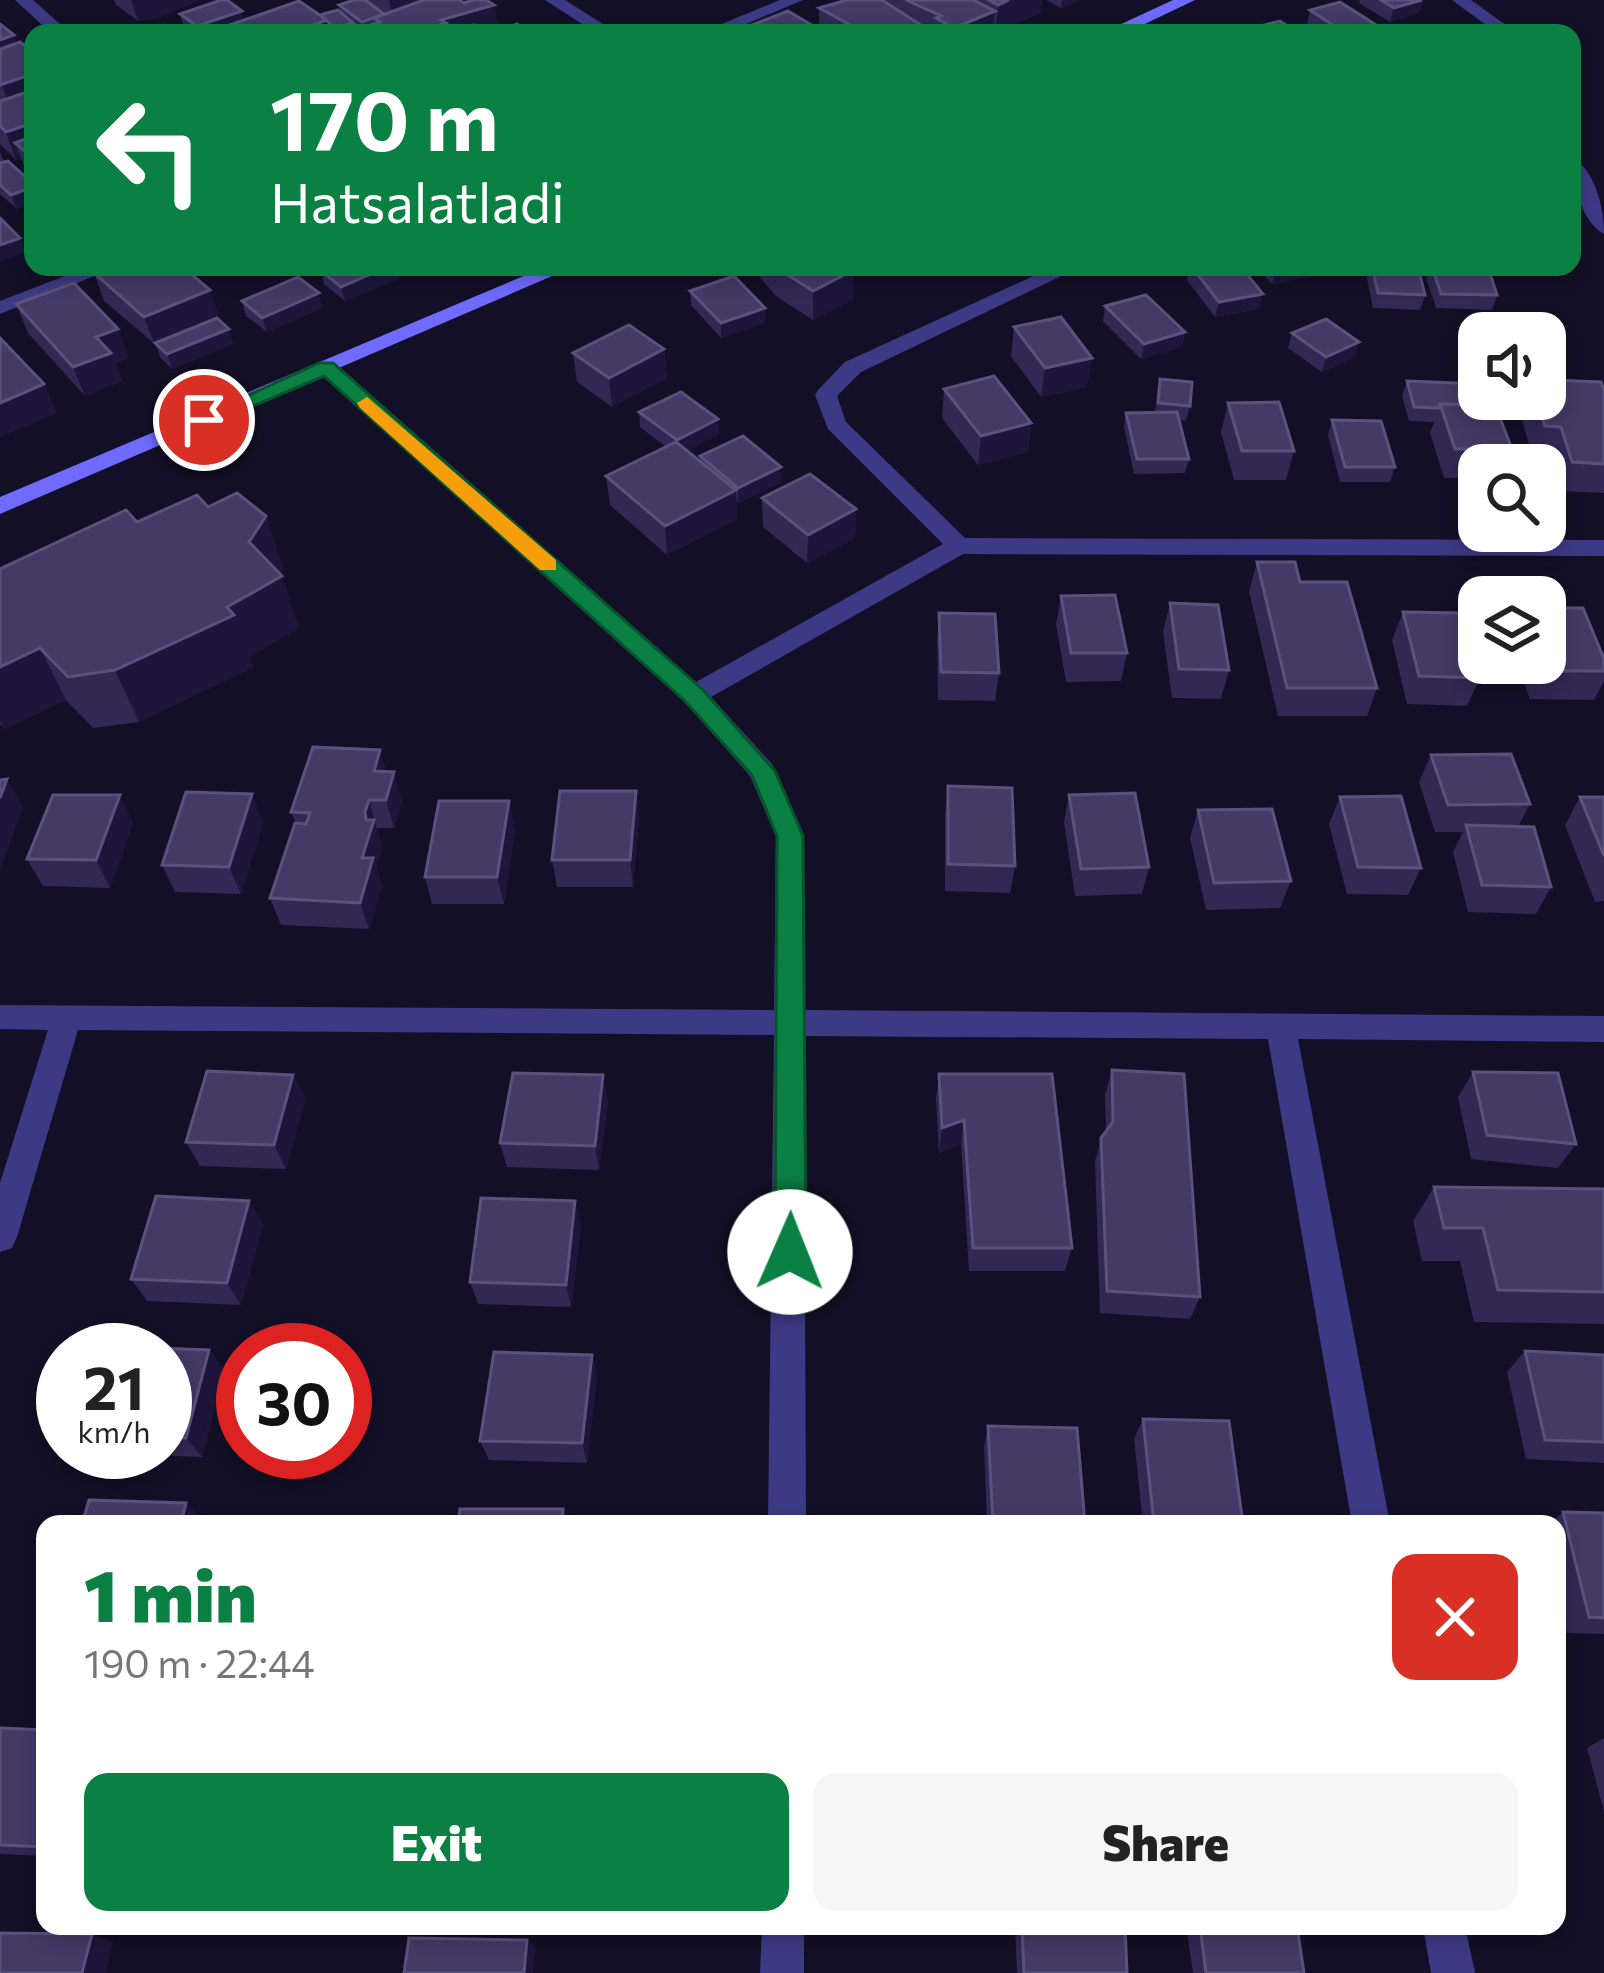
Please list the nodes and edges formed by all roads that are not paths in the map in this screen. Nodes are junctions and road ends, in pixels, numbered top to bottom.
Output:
1 (23, 0) edge
2 (553, 0) edge
3 (795, 0) edge
4 (1187, 0) edge
5 (1460, 0) edge
6 (51, 24) edge
7 (593, 24) edge
8 (732, 24) edge
9 (1132, 24) edge
10 (1495, 24) edge
11 (1581, 181) edge
12 (1604, 228) edge
13 (83, 276) edge
14 (542, 276) edge
15 (1050, 276) edge
16 (0, 308) edge
17 (326, 368) junction
18 (0, 506) edge
19 (959, 546) junction
20 (1604, 548) edge
21 (694, 695) junction
22 (0, 1017) edge
23 (68, 1017) junction
24 (793, 1024) junction
25 (1281, 1028) junction
26 (1604, 1029) edge
27 (0, 1238) edge
28 (788, 1515) edge
29 (1369, 1515) edge
30 (783, 1935) edge
31 (1446, 1935) edge
32 (782, 1973) edge
33 (1453, 1973) edge

1 - 6 street
2 - 7 street
3 - 8 street
4 - 9 street
5 - 10 street
11 - 12 street
13 - 16 street
14 - 17 street
15 - 19 street
17 - 18 street
17 - 21 street
19 - 20 street
19 - 21 street
21 - 24 street
22 - 23 street
23 - 24 street
23 - 27 street
24 - 25 street
24 - 28 street
25 - 26 street
25 - 29 street
30 - 32 street
31 - 33 street

